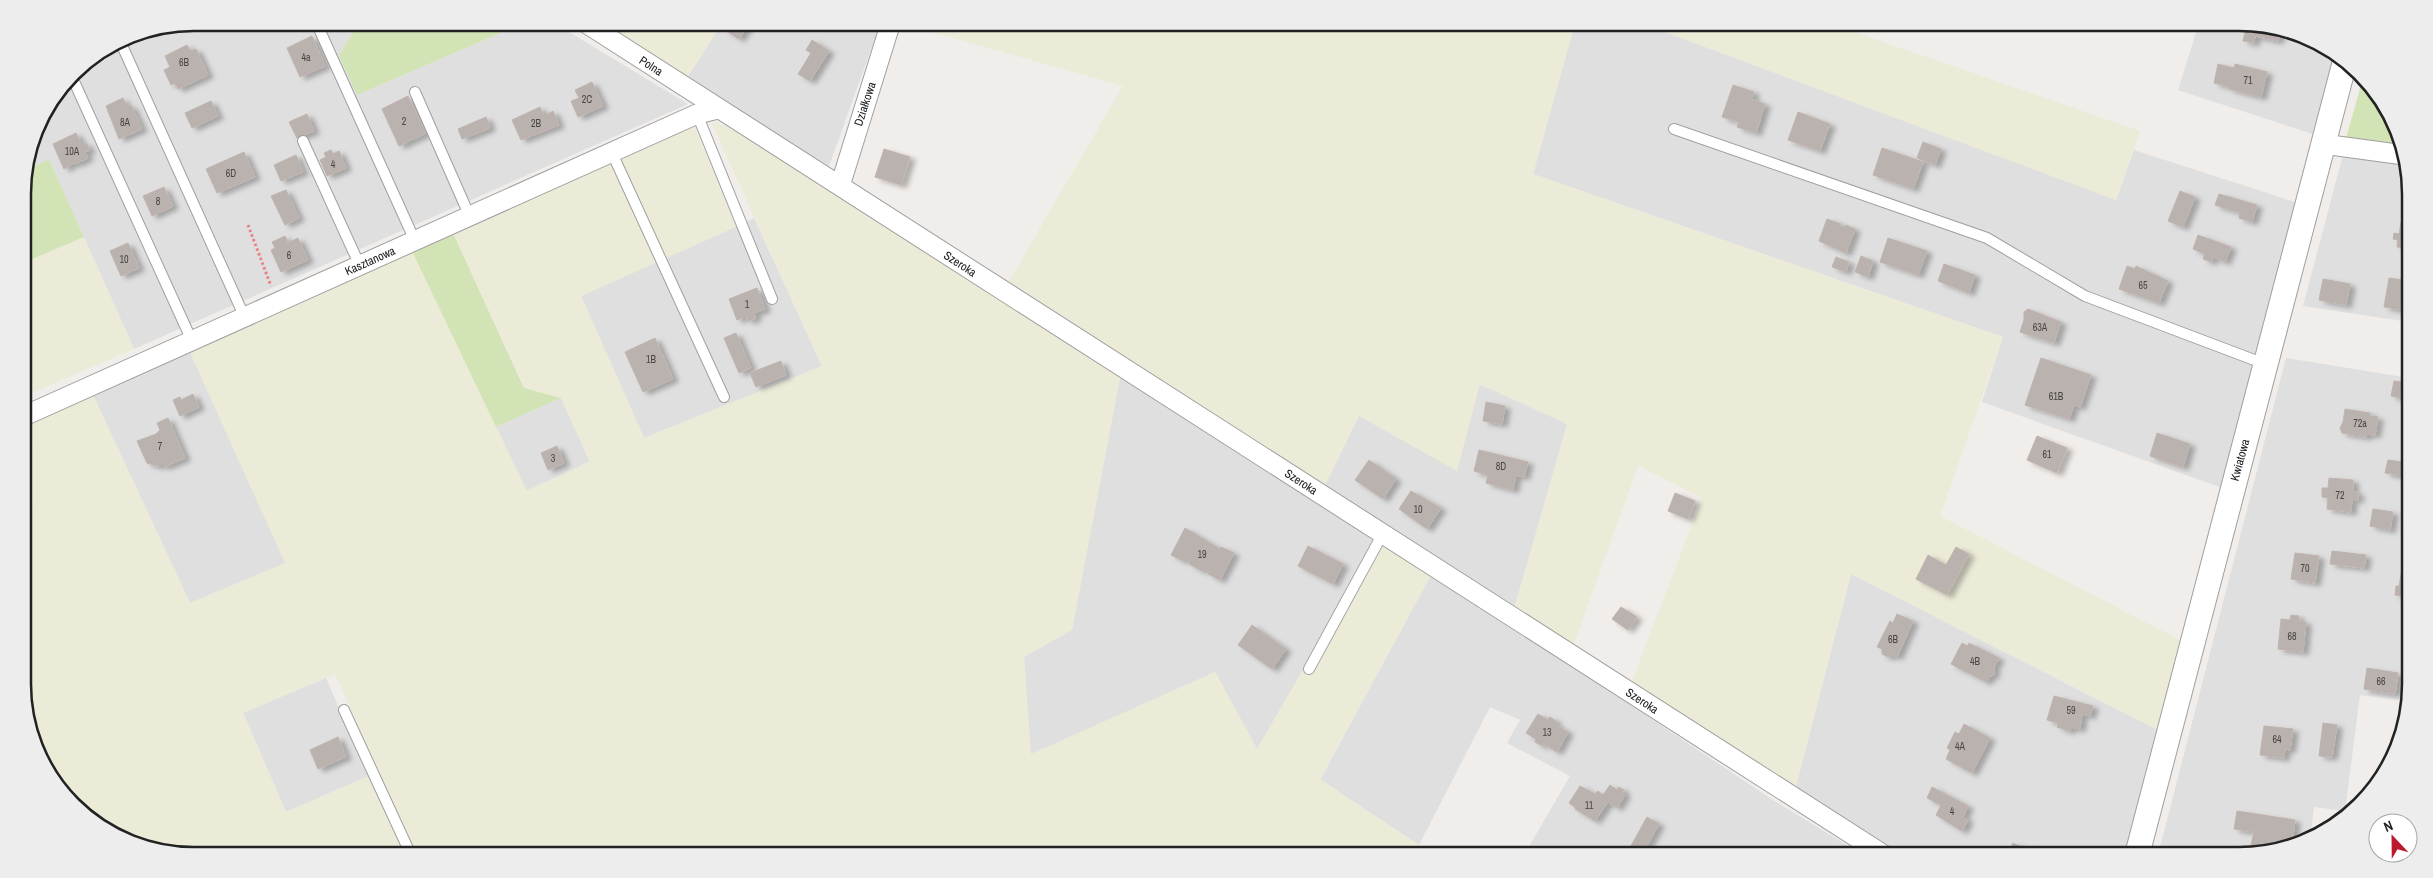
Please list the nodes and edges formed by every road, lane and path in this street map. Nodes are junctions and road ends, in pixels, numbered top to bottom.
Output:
1 (320, 31) edge
2 (598, 31) edge
3 (889, 31) edge
4 (123, 48) edge
5 (2343, 70) edge
6 (75, 84) edge
7 (415, 92) dead end
8 (718, 109) junction
9 (697, 114) junction
10 (1674, 129) dead end
11 (303, 141) dead end
12 (2323, 144) junction
13 (612, 153) junction
14 (2396, 154) edge
15 (840, 186) junction
16 (470, 216) junction
17 (248, 225) dead end
18 (415, 241) junction
19 (360, 266) junction
20 (772, 299) dead end
21 (277, 303) junction
22 (245, 318) junction
23 (192, 342) junction
24 (2264, 364) junction
25 (724, 397) dead end
26 (32, 408) edge
27 (1382, 535) junction
28 (1309, 669) dead end
29 (344, 710) dead end
30 (1870, 846) edge
31 (2139, 846) edge
32 (407, 847) edge

1 - 18 lane
2 - 8 street, Polna
3 - 15 street, Działkowa
4 - 22 lane
5 - 12 street, Kwiatowa
6 - 23 lane
7 - 16 lane
8 - 9 street, Kasztanowa
8 - 15 street, Szeroka
9 - 13 street, Kasztanowa
9 - 20 lane
10 - 24 lane
11 - 19 lane
12 - 14 street
12 - 24 street, Kwiatowa
13 - 16 street, Kasztanowa
13 - 25 lane
15 - 27 street, Szeroka
16 - 18 street, Kasztanowa
17 - 21 path
18 - 19 street, Kasztanowa
19 - 21 street, Kasztanowa
21 - 22 street, Kasztanowa
22 - 23 street, Kasztanowa
23 - 26 street, Kasztanowa
24 - 31 street, Kwiatowa
27 - 28 lane
27 - 30 street, Szeroka
29 - 32 lane

